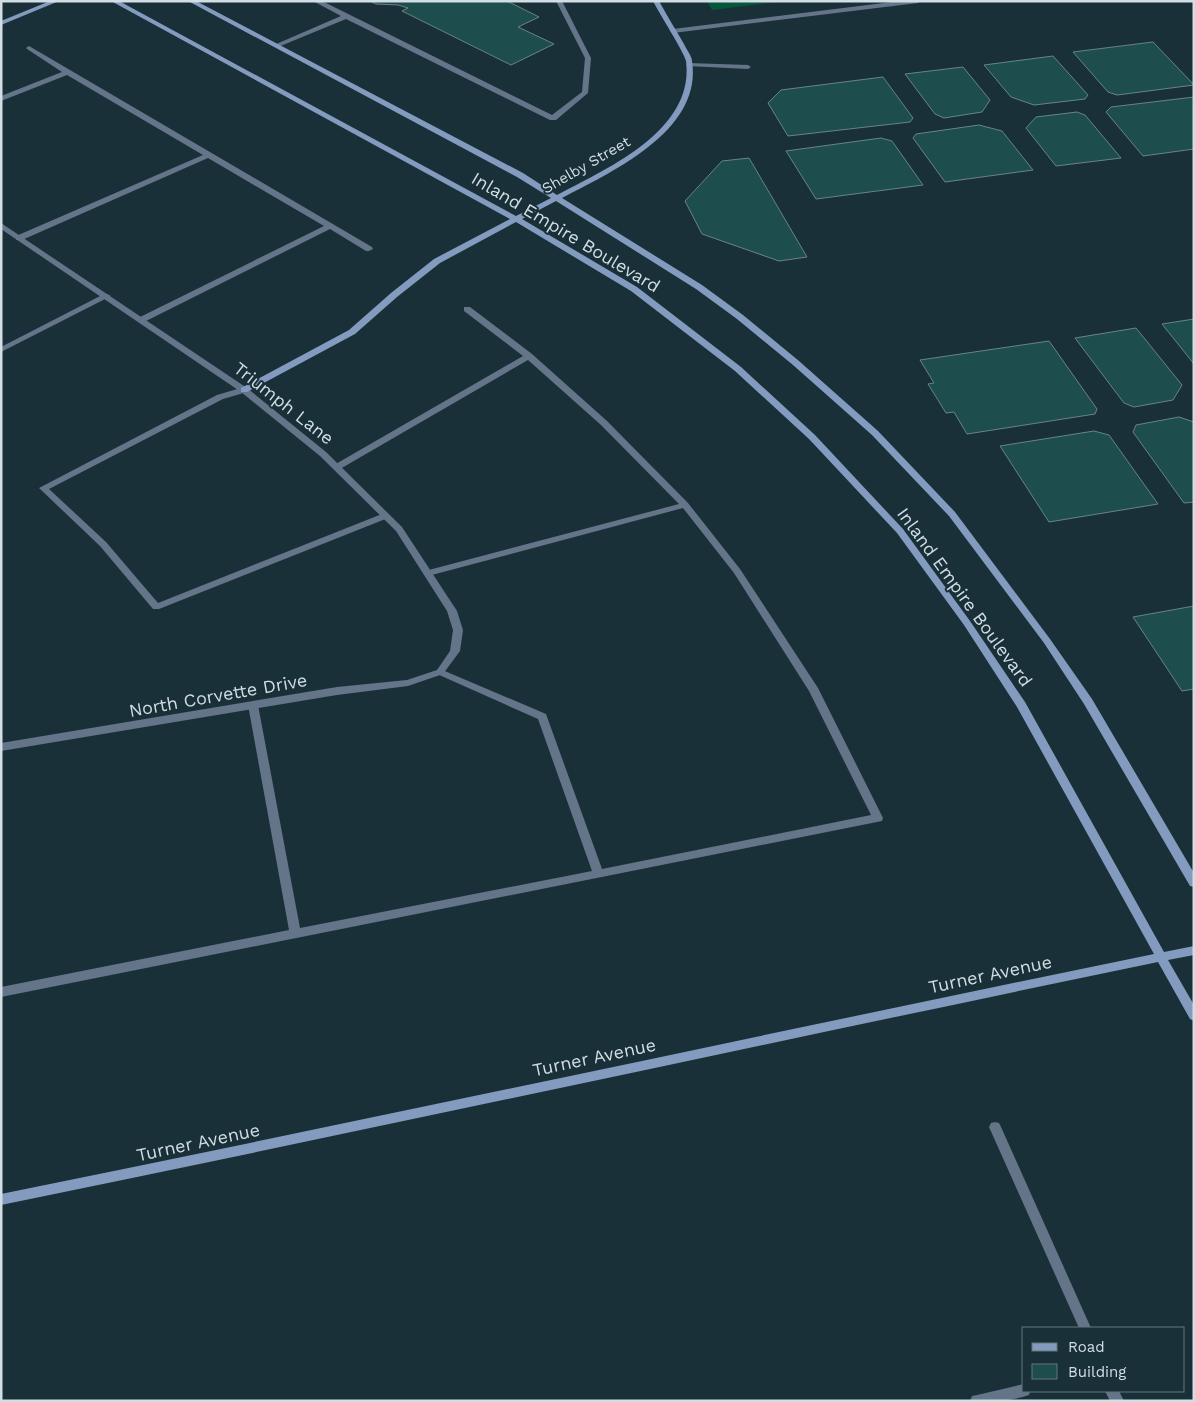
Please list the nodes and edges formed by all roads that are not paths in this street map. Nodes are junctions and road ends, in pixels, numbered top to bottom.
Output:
1 (56, 1) edge
2 (114, 1) edge
3 (191, 1) edge
4 (316, 1) edge
5 (560, 1) edge
6 (656, 1) edge
7 (918, 1) edge
8 (347, 16) junction
9 (1, 23) edge
10 (672, 31) junction
11 (276, 46) junction
12 (29, 48) dead end
13 (689, 65) junction
14 (748, 67) dead end
15 (67, 72) junction
16 (1, 99) edge
17 (208, 154) junction
18 (558, 197) junction
19 (516, 219) junction
20 (1, 226) edge
21 (330, 226) junction
22 (19, 238) junction
23 (368, 249) dead end
24 (106, 296) junction
25 (467, 309) dead end
26 (141, 320) junction
27 (1, 350) edge
28 (529, 356) junction
29 (244, 390) junction
30 (336, 467) junction
31 (685, 505) junction
32 (385, 516) junction
33 (428, 573) junction
34 (440, 672) junction
35 (253, 706) junction
36 (1, 747) edge
37 (598, 873) junction
38 (1194, 883) edge
39 (295, 934) junction
40 (1194, 950) edge
41 (1162, 957) junction
42 (1, 992) edge
43 (1194, 1016) edge
44 (995, 1127) dead end
45 (1, 1200) edge
46 (1085, 1327) edge
47 (1022, 1390) edge
48 (977, 1401) edge

1 - 9 main road
2 - 19 main road, Inland Empire Boulevard
3 - 11 main road, Inland Empire Boulevard
4 - 8 street
5 - 8 street
6 - 10 main road, Shelby Street
7 - 10 street
8 - 11 street
10 - 13 main road, Shelby Street
11 - 18 main road, Inland Empire Boulevard
12 - 15 street
13 - 14 street
13 - 18 main road, Shelby Street
15 - 16 street
15 - 17 street
17 - 21 street
17 - 22 street
18 - 19 main road, Shelby Street
18 - 38 main road, Inland Empire Boulevard
19 - 29 main road, Shelby Street
19 - 41 main road, Inland Empire Boulevard
20 - 22 street, Triumph Lane
21 - 23 street
21 - 26 street
22 - 24 street, Triumph Lane
24 - 26 street, Triumph Lane
24 - 27 street
25 - 28 street
26 - 29 street, Triumph Lane
28 - 30 street
28 - 31 street
29 - 30 street, Triumph Lane
29 - 32 street
30 - 32 street, Triumph Lane
31 - 33 street
31 - 37 street
32 - 33 street, Triumph Lane
33 - 34 street, Triumph Lane
34 - 35 street, North Corvette Drive
34 - 37 street
35 - 36 street, North Corvette Drive
35 - 39 street
37 - 39 street
39 - 42 street
40 - 41 main road, Turner Avenue
41 - 43 main road, Inland Empire Boulevard
41 - 45 main road, Turner Avenue
44 - 46 street
47 - 48 street

